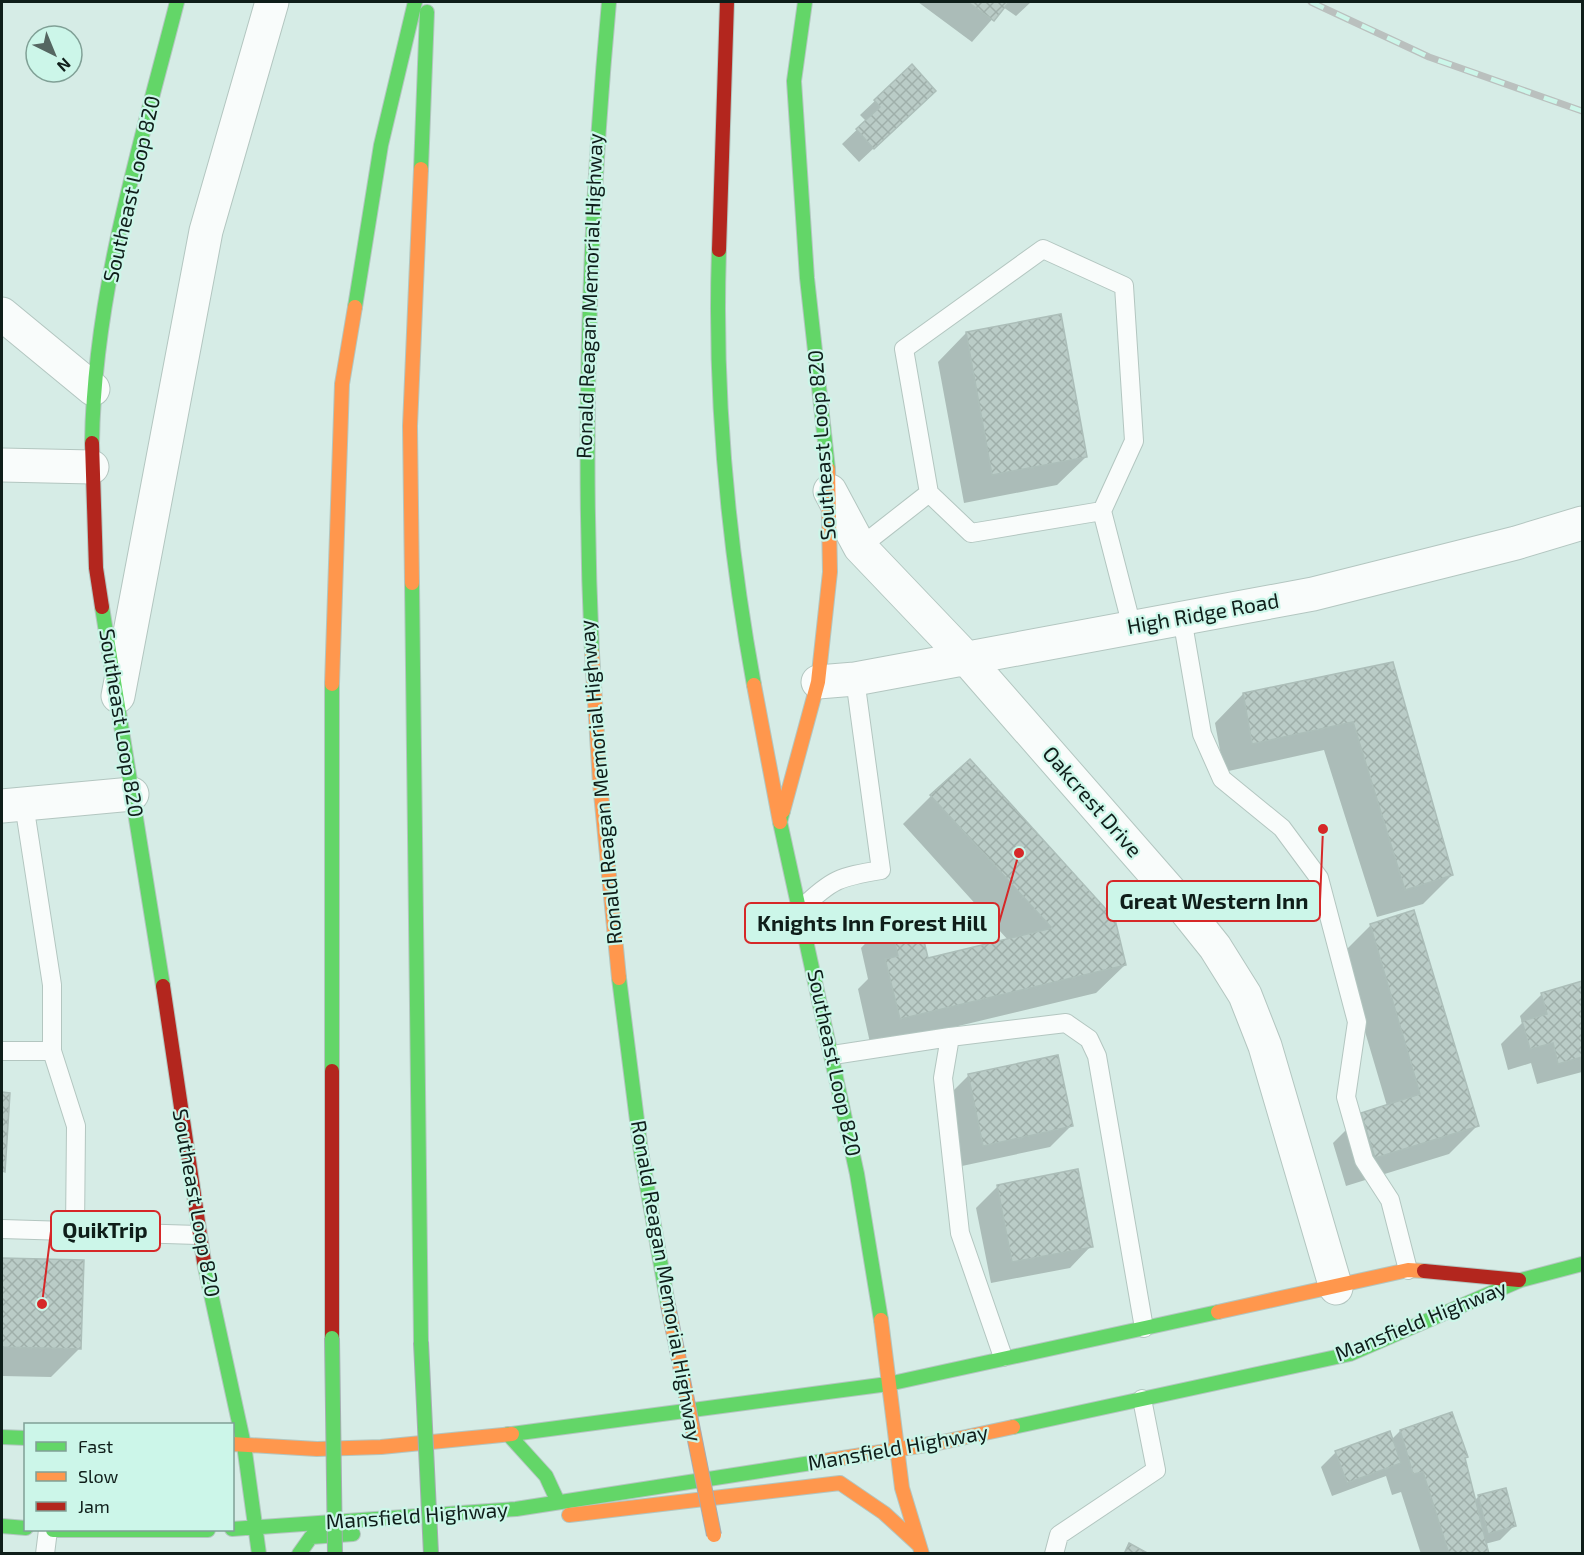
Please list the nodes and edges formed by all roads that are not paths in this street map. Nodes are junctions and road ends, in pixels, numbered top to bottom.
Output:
1 (177, 2) edge
2 (272, 2) edge
3 (415, 2) edge
4 (427, 2) edge
5 (609, 2) edge
6 (727, 2) edge
7 (805, 2) edge
8 (2, 314) edge
9 (93, 389) junction
10 (2, 465) edge
11 (92, 466) junction
12 (830, 491) junction
13 (929, 493) junction
14 (1102, 511) junction
15 (1582, 524) edge
16 (860, 546) junction
17 (1182, 618) junction
18 (1132, 627) junction
19 (965, 657) junction
20 (855, 679) junction
21 (818, 682) junction
22 (117, 703) junction
23 (132, 794) junction
24 (13, 805) edge
25 (780, 822) junction
26 (801, 909) junction
27 (950, 1037) junction
28 (2, 1051) edge
29 (52, 1051) junction
30 (833, 1056) junction
31 (2, 1229) edge
32 (75, 1232) junction
33 (198, 1236) junction
34 (1582, 1264) edge
35 (1408, 1270) junction
36 (1521, 1280) junction
37 (1336, 1288) junction
38 (1144, 1328) junction
39 (1003, 1357) junction
40 (888, 1384) junction
41 (1142, 1399) junction
42 (234, 1423) edge
43 (234, 1423) edge
44 (507, 1434) junction
45 (2, 1437) edge
46 (24, 1438) edge
47 (238, 1444) edge
48 (896, 1450) junction
49 (558, 1502) junction
50 (2, 1526) edge
51 (24, 1528) edge
52 (256, 1528) junction
53 (234, 1529) edge
54 (48, 1531) edge
55 (921, 1550) edge
56 (45, 1554) edge
57 (259, 1554) edge
58 (299, 1554) edge
59 (335, 1554) edge
60 (431, 1554) edge
61 (719, 1554) edge
62 (1054, 1554) edge

1 - 9 main road, Southeast Loop 820
2 - 22 street
3 - 59 main road, bridge
4 - 60 main road, bridge
5 - 61 main road, Ronald Reagan Memorial Highway, bridge
6 - 25 main road
7 - 12 main road, Southeast Loop 820
8 - 9 street
9 - 11 main road, Southeast Loop 820
10 - 11 street
11 - 22 main road, Southeast Loop 820
12 - 16 street, Oakcrest Drive
12 - 21 main road, Southeast Loop 820
13 - 14 lane
13 - 14 lane
13 - 16 lane
14 - 18 lane
15 - 17 street, High Ridge Road
16 - 19 street, Oakcrest Drive
17 - 18 street, High Ridge Road
17 - 35 lane
18 - 19 street, High Ridge Road
19 - 20 street, High Ridge Road
19 - 37 street, Oakcrest Drive
20 - 21 street, High Ridge Road
20 - 26 lane
21 - 25 main road, Southeast Loop 820
22 - 23 main road, Southeast Loop 820
23 - 24 street
23 - 33 main road, Southeast Loop 820
24 - 29 lane
25 - 26 main road, Southeast Loop 820
26 - 30 main road, Southeast Loop 820
27 - 30 lane
27 - 38 lane
27 - 39 lane
28 - 29 lane
29 - 32 lane
30 - 40 main road, Southeast Loop 820
31 - 32 lane
32 - 33 lane
33 - 42 main road, Southeast Loop 820
34 - 36 main road, Mansfield Highway
35 - 36 main road, Mansfield Highway
35 - 37 main road, Mansfield Highway
36 - 41 main road, Mansfield Highway
37 - 38 main road, Mansfield Highway
38 - 39 main road, Mansfield Highway
39 - 40 main road, Mansfield Highway
40 - 44 main road, Mansfield Highway
40 - 48 main road, Southeast Loop 820
41 - 48 main road, Mansfield Highway
41 - 62 lane
43 - 47 main road, Southeast Loop 820
44 - 47 main road, Mansfield Highway
44 - 49 main road
45 - 46 main road
47 - 52 main road, Southeast Loop 820
48 - 49 main road, Mansfield Highway
48 - 55 main road, Southeast Loop 820
49 - 52 main road, Mansfield Highway
50 - 51 main road
52 - 53 main road, Mansfield Highway
52 - 57 main road, Southeast Loop 820
54 - 56 lane
55 - 58 main road

